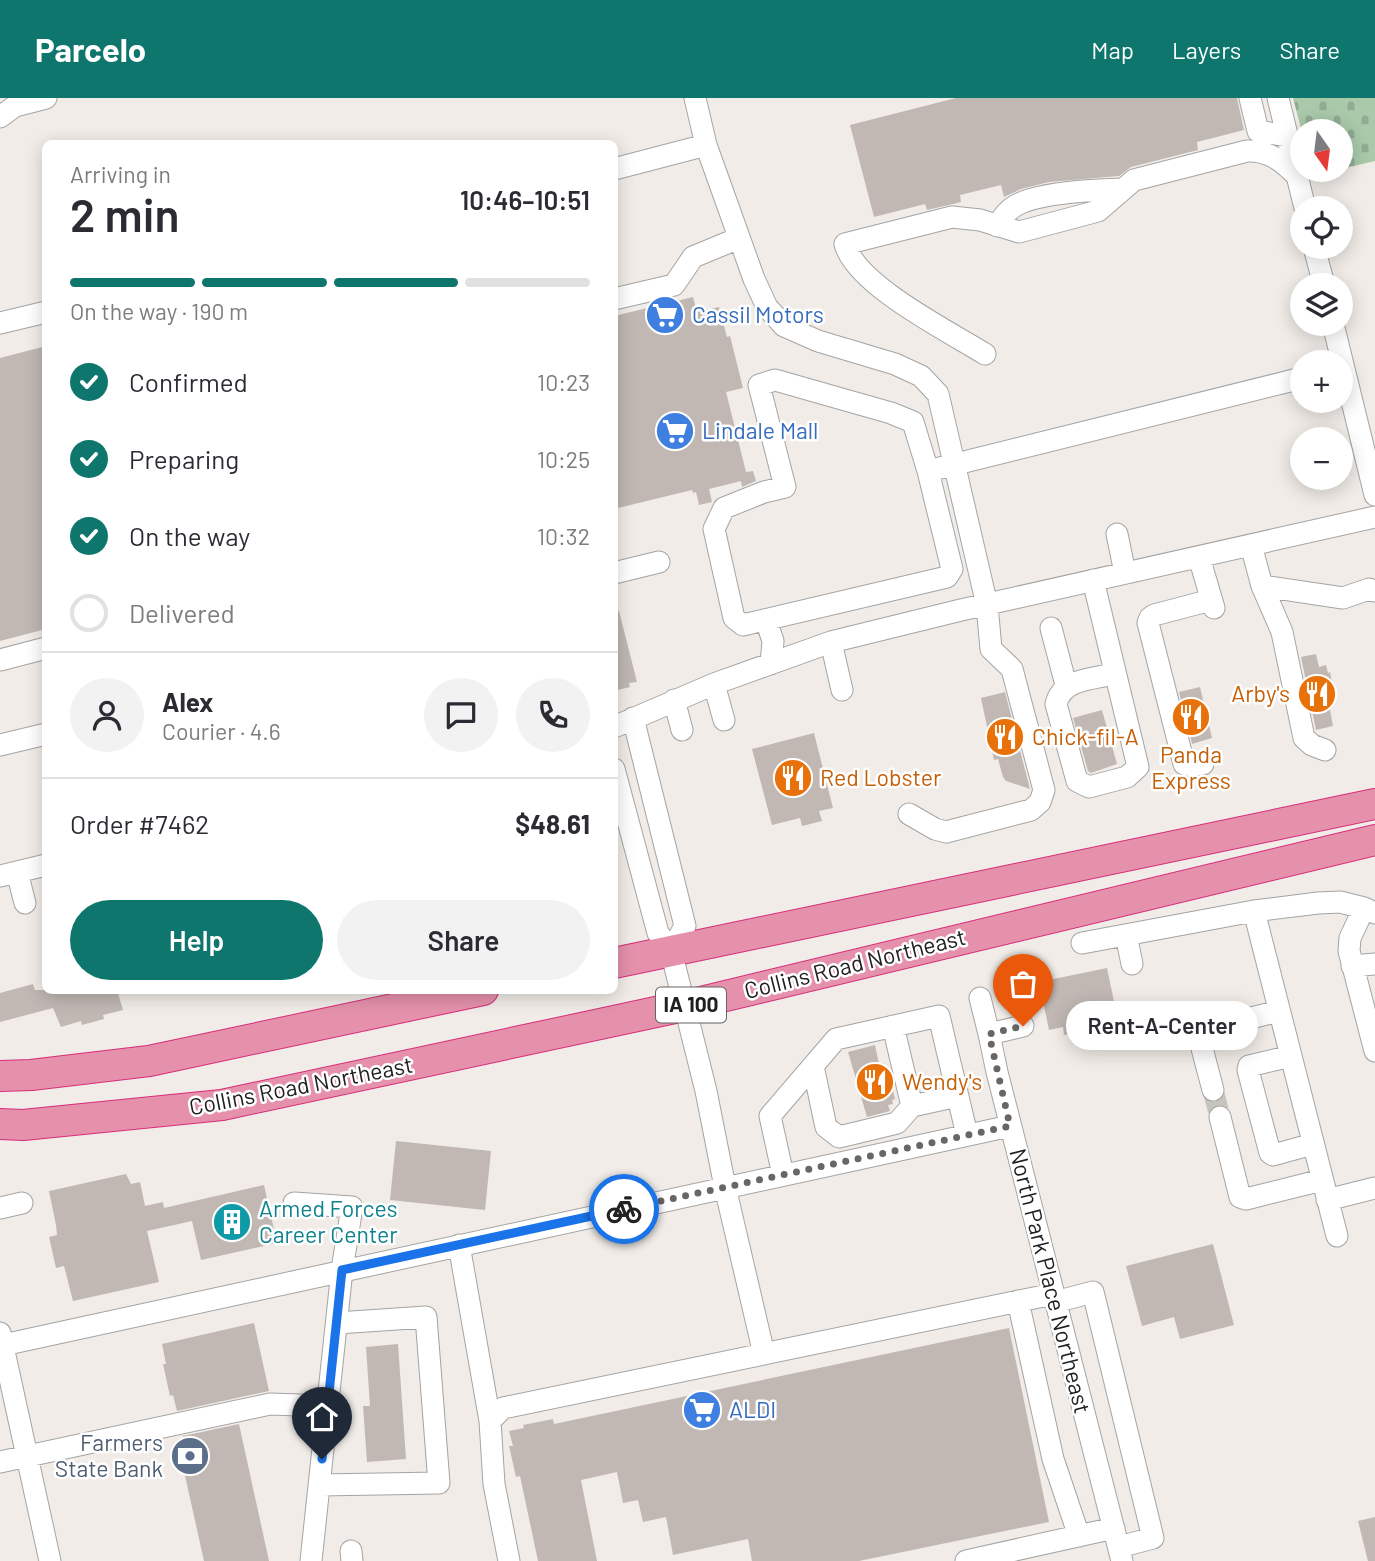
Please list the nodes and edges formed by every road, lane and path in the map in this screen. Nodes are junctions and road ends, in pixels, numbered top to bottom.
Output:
1 (695, 98) edge
2 (1250, 98) edge
3 (1278, 98) edge
4 (36, 99) edge
5 (0, 117) edge
6 (1287, 136) junction
7 (706, 145) junction
8 (1290, 148) edge
9 (618, 168) edge
10 (1290, 169) edge
11 (740, 238) junction
12 (618, 298) edge
13 (42, 313) edge
14 (0, 323) edge
15 (985, 354) dead end
16 (1290, 382) edge
17 (1353, 411) edge
18 (955, 465) junction
19 (928, 471) junction
20 (1375, 495) edge
21 (1375, 517) edge
22 (1117, 534) dead end
23 (1251, 545) junction
24 (1199, 557) junction
25 (659, 562) dead end
26 (618, 572) edge
27 (1125, 573) junction
28 (1093, 580) junction
29 (1262, 586) junction
30 (1375, 591) edge
31 (834, 604) junction
32 (987, 605) junction
33 (766, 620) junction
34 (1051, 628) dead end
35 (838, 640) junction
36 (42, 649) edge
37 (0, 660) edge
38 (771, 664) junction
39 (1114, 674) junction
40 (714, 684) junction
41 (1066, 685) junction
42 (842, 690) dead end
43 (674, 700) junction
44 (724, 720) dead end
45 (623, 723) edge
46 (682, 730) dead end
47 (42, 735) edge
48 (0, 746) edge
49 (1325, 750) dead end
50 (1203, 764) dead end
51 (618, 784) edge
52 (1375, 804) edge
53 (909, 814) dead end
54 (1375, 840) edge
55 (42, 866) edge
56 (9, 874) edge
57 (25, 903) dead end
58 (1370, 910) edge
59 (1254, 911) junction
60 (1126, 935) junction
61 (1082, 943) dead end
62 (671, 951) junction
63 (618, 962) edge
64 (1132, 964) dead end
65 (1375, 964) edge
66 (1352, 966) junction
67 (464, 994) edge
68 (980, 998) dead end
69 (684, 1006) junction
70 (1279, 1011) junction
71 (893, 1026) junction
72 (1023, 1026) dead end
73 (989, 1034) junction
74 (1375, 1051) edge
75 (1291, 1056) junction
76 (813, 1066) junction
77 (0, 1076) edge
78 (1213, 1090) tunnel mouth
79 (958, 1096) junction
80 (912, 1106) junction
81 (1220, 1117) tunnel mouth
82 (0, 1124) edge
83 (1010, 1126) junction
84 (967, 1135) junction
85 (1313, 1144) junction
86 (783, 1175) junction
87 (725, 1187) junction
88 (1375, 1188) edge
89 (1325, 1190) junction
90 (22, 1203) dead end
91 (293, 1203) dead end
92 (0, 1208) edge
93 (1337, 1236) dead end
94 (459, 1245) junction
95 (342, 1270) junction
96 (1054, 1298) junction
97 (1018, 1301) junction
98 (337, 1322) junction
99 (1, 1339) edge
100 (764, 1354) junction
101 (328, 1406) junction
102 (490, 1421) junction
103 (27, 1457) junction
104 (0, 1462) edge
105 (320, 1485) junction
106 (1079, 1535) junction
107 (1118, 1545) edge
108 (50, 1561) edge
109 (311, 1561) edge
110 (509, 1561) edge
111 (966, 1561) edge

1 - 7 street
2 - 6 street
3 - 6 street
4 - 5 street
6 - 8 street
7 - 9 street
7 - 11 street
10 - 15 street
11 - 12 street
11 - 18 street
13 - 14 street
16 - 18 street
17 - 20 street
18 - 19 street
18 - 32 street
19 - 31 street
19 - 33 street
21 - 23 street
22 - 27 street
23 - 24 street
23 - 29 street
24 - 27 street
24 - 50 street
25 - 26 street
27 - 28 street
28 - 32 street
28 - 39 street
29 - 30 street
29 - 49 street
31 - 33 street
31 - 35 street
32 - 35 street
32 - 53 street
33 - 38 street
34 - 41 street
35 - 38 street
35 - 42 street
36 - 37 street
38 - 40 street
39 - 41 street
39 - 41 street
40 - 43 street
40 - 44 street
43 - 45 street
43 - 46 street
45 - 62 street
47 - 48 street
51 - 62 street
52 - 62 highway, Collins Road Northeast / IA 100
54 - 69 highway, Collins Road Northeast / IA 100
55 - 56 street
56 - 57 street
58 - 59 street
58 - 66 street
59 - 60 street
59 - 70 street
60 - 61 street
60 - 64 street
62 - 63 highway, Collins Road Northeast / IA 100
62 - 69 street
65 - 66 street
66 - 74 street
67 - 77 highway
68 - 73 street, North Park Place Northeast
69 - 82 highway, Collins Road Northeast / IA 100
69 - 87 street
70 - 75 street
70 - 78 street
71 - 76 street
71 - 79 street
71 - 80 street
72 - 73 street
73 - 83 street, North Park Place Northeast
75 - 85 street
75 - 85 street
76 - 80 street
76 - 86 street
79 - 80 street
79 - 84 street
81 - 89 street
83 - 84 street
83 - 96 street, North Park Place Northeast
84 - 86 street
85 - 89 street
86 - 87 street
87 - 94 street
87 - 100 street
88 - 89 street
89 - 93 street
90 - 92 street
91 - 95 street
94 - 95 street
94 - 102 street
95 - 98 street
95 - 99 street
96 - 97 street
96 - 107 street, North Park Place Northeast
96 - 107 street
97 - 100 street
97 - 106 street
98 - 101 street
98 - 105 street
99 - 103 street
100 - 102 street
101 - 103 street
101 - 105 street
102 - 110 street
103 - 104 street
103 - 108 street
105 - 109 street
106 - 107 street
106 - 111 street

